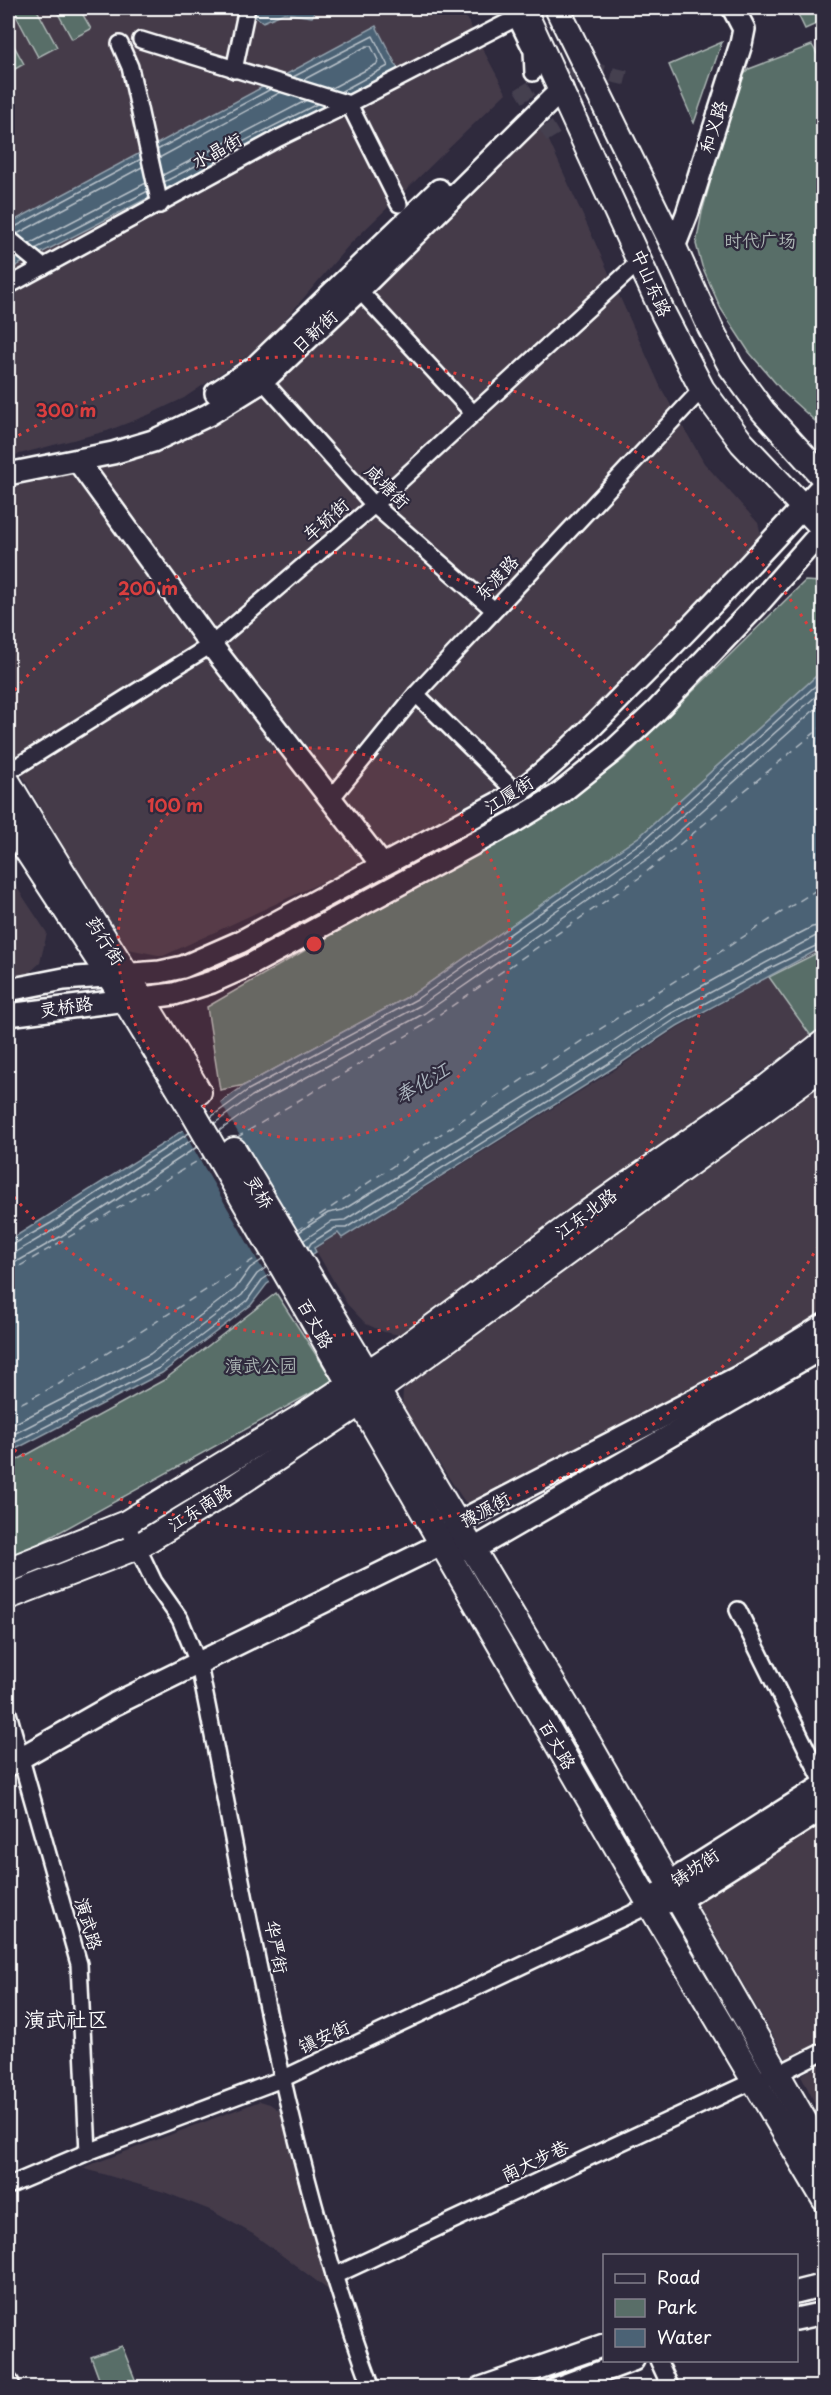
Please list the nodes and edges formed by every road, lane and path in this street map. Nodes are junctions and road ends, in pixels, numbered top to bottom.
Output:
1 (247, 8) edge
2 (557, 8) edge
3 (733, 8) edge
4 (516, 11) edge
5 (141, 40) dead end
6 (120, 44) dead end
7 (234, 70) junction
8 (550, 80) junction
9 (349, 104) junction
10 (159, 200) junction
11 (399, 204) dead end
12 (8, 238) edge
13 (674, 247) junction
14 (641, 260) junction
15 (38, 263) junction
16 (8, 286) edge
17 (359, 290) junction
18 (263, 381) junction
19 (702, 389) junction
20 (473, 413) junction
21 (78, 460) junction
22 (8, 462) edge
23 (8, 474) edge
24 (824, 478) edge
25 (824, 484) edge
26 (374, 505) junction
27 (802, 507) junction
28 (823, 529) edge
29 (494, 610) junction
30 (211, 645) junction
31 (416, 694) junction
32 (8, 772) edge
33 (8, 782) edge
34 (517, 793) junction
35 (330, 800) junction
36 (8, 822) edge
37 (382, 865) junction
38 (118, 976) junction
39 (8, 990) edge
40 (133, 998) junction
41 (8, 1015) edge
42 (824, 1042) edge
43 (824, 1066) edge
44 (197, 1104) joint
45 (304, 1286) junction
46 (824, 1325) edge
47 (824, 1347) edge
48 (363, 1389) junction
49 (126, 1523) junction
50 (457, 1523) junction
51 (441, 1544) junction
52 (137, 1546) junction
53 (472, 1550) junction
54 (8, 1570) edge
55 (8, 1598) edge
56 (738, 1610) dead end
57 (199, 1665) junction
58 (8, 1713) edge
59 (14, 1762) edge
60 (824, 1785) edge
61 (824, 1808) edge
62 (674, 1892) junction
63 (650, 1905) junction
64 (824, 2050) edge
65 (778, 2074) junction
66 (282, 2079) junction
67 (753, 2081) junction
68 (88, 2152) junction
69 (824, 2155) edge
70 (8, 2186) edge
71 (824, 2199) edge
72 (334, 2276) junction
73 (824, 2285) edge
74 (798, 2292) edge
75 (824, 2313) edge
76 (798, 2319) edge
77 (603, 2345) edge
78 (630, 2362) edge
79 (658, 2362) edge
80 (372, 2388) edge
81 (481, 2388) edge
82 (557, 2388) edge
83 (671, 2388) edge

1 - 7 street
2 - 13 main road, 中山东路
3 - 13 street, 和义路
4 - 8 main road, 中山东路
4 - 9 street, 水晶街
5 - 7 street
6 - 10 street
7 - 9 street
8 - 14 main road, 中山东路
8 - 17 street, 日新街
8 - 22 street, 日新街
9 - 10 street, 水晶街
9 - 11 street
10 - 15 street, 水晶街
12 - 15 street
13 - 24 main road, 中山东路
14 - 19 main road, 中山东路
14 - 20 street, 车轿街
15 - 16 street, 水晶街
17 - 18 street, 日新街
17 - 20 street
18 - 21 street, 日新街
18 - 26 street, 咸塘街
19 - 27 main road, 中山东路
19 - 29 street, 东渡路
20 - 26 street, 车轿街
21 - 23 street, 日新街
21 - 30 street
25 - 27 street, 江厦街
26 - 29 street, 咸塘街
26 - 30 street, 车轿街
27 - 28 main road, 中山东路
27 - 34 street, 江厦街
28 - 40 street, 江厦街
29 - 31 street, 东渡路
30 - 32 street, 车轿街
30 - 35 street
31 - 34 street
31 - 35 street, 东渡路
33 - 38 main road, 药行街
34 - 37 street, 江厦街
35 - 37 street
36 - 38 main road, 药行街
37 - 38 street, 江厦街
38 - 39 street, 灵桥路
38 - 40 main road, 药行街
40 - 41 street, 灵桥路
40 - 44 main road, 药行街
42 - 48 main road, 江东北路
43 - 48 main road, 江东北路
44 - 45 main road, 灵桥
45 - 48 main road, 百丈路
45 - 48 main road, 百丈路
46 - 50 street, 豫源街
47 - 53 street, 豫源街
48 - 49 main road, 江东南路
48 - 50 main road, 百丈路
48 - 51 main road, 百丈路
48 - 52 main road, 江东南路
49 - 52 street, 华严街
49 - 54 main road, 江东南路
50 - 51 street, 豫源街
50 - 53 main road, 百丈路
51 - 53 street, 豫源街
51 - 57 street
51 - 63 main road, 百丈路
52 - 55 main road, 江东南路
52 - 57 street, 华严街
53 - 62 main road, 百丈路
56 - 60 street
57 - 59 street
57 - 66 street, 华严街
58 - 59 street, 演武路
59 - 68 street, 演武路
60 - 62 street, 铸坊街
61 - 62 street, 铸坊街
62 - 63 street, 铸坊街
62 - 65 main road, 百丈路
63 - 66 street, 镇安街
63 - 67 main road, 百丈路
64 - 65 street, 南大步巷
65 - 67 street, 南大步巷
65 - 69 main road, 百丈路
66 - 68 street, 镇安街
66 - 72 street, 华严街
67 - 71 main road, 百丈路
67 - 72 street, 南大步巷
68 - 70 street, 镇安街
72 - 80 street, 华严街
73 - 74 street
75 - 76 street
77 - 81 street
78 - 82 street
79 - 83 street

